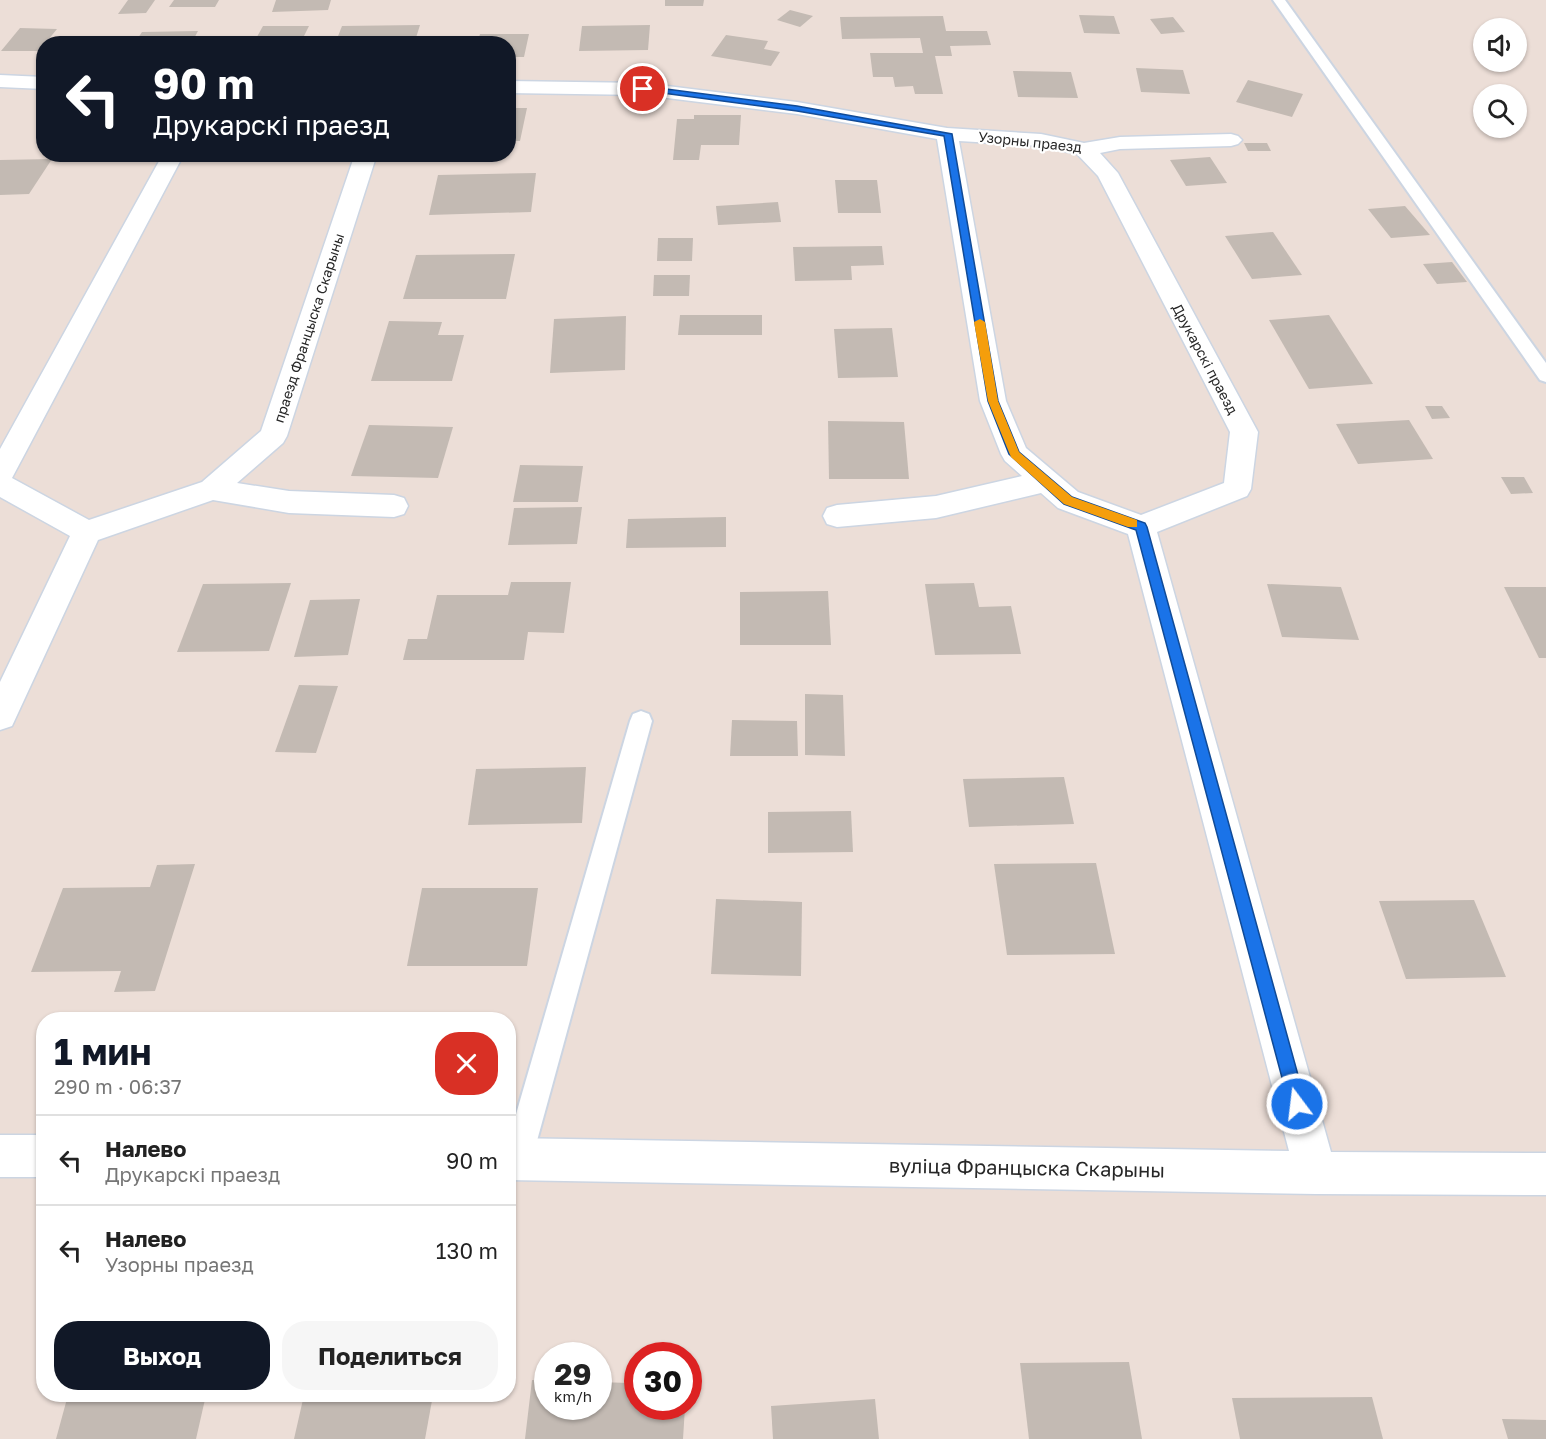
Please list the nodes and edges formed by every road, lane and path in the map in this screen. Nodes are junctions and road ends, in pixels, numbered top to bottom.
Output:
1 (1279, 0) edge
2 (0, 81) edge
3 (36, 83) edge
4 (516, 87) edge
5 (948, 134) junction
6 (1231, 140) dead end
7 (1084, 149) junction
8 (170, 162) edge
9 (363, 162) edge
10 (1546, 376) edge
11 (0, 474) edge
12 (1046, 481) junction
13 (212, 489) junction
14 (6, 492) edge
15 (394, 506) dead end
16 (837, 516) dead end
17 (1141, 527) junction
18 (87, 532) junction
19 (0, 716) edge
20 (641, 721) dead end
21 (516, 1149) edge
22 (0, 1156) edge
23 (36, 1156) edge
24 (516, 1159) edge
25 (1316, 1173) junction
26 (1546, 1174) edge

1 - 10 lane
2 - 3 street
4 - 5 street, Узорны праезд
5 - 7 street, Узорны праезд
5 - 12 street
6 - 7 street, Узорны праезд
7 - 17 street, Друкарскі праезд
8 - 11 street
9 - 13 street, праезд Францыска Скарыны
12 - 16 street
12 - 17 street
13 - 15 street
13 - 18 street, праезд Францыска Скарыны
14 - 18 street
17 - 25 street
18 - 19 street
20 - 21 lane
22 - 23 street
24 - 25 street, вуліца Францыска Скарыны
25 - 26 street, вуліца Францыска Скарыны

